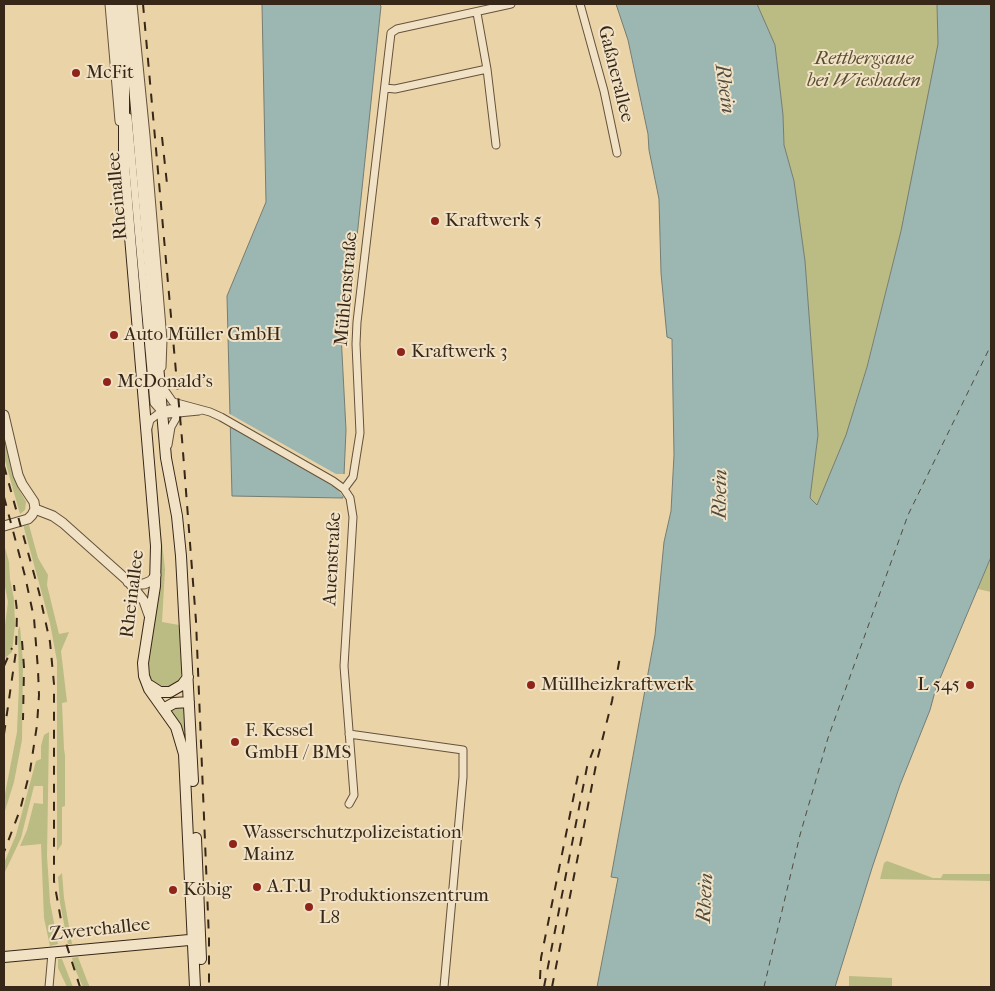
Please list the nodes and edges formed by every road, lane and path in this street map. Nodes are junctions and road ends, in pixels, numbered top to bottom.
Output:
1 (110, 4) edge
2 (118, 4) edge
3 (127, 4) edge
4 (133, 4) edge
5 (512, 4) edge
6 (580, 4) edge
7 (476, 12) junction
8 (487, 69) junction
9 (124, 74) junction
10 (385, 88) junction
11 (138, 124) junction
12 (496, 145) dead end
13 (617, 153) dead end
14 (124, 165) junction
15 (150, 185) junction
16 (159, 381) junction
17 (189, 407) junction
18 (204, 410) junction
19 (162, 412) junction
20 (179, 413) junction
21 (4, 415) edge
22 (147, 433) junction
23 (166, 458) junction
24 (344, 489) junction
25 (35, 510) junction
26 (4, 526) edge
27 (156, 575) junction
28 (128, 582) junction
29 (150, 620) junction
30 (188, 677) junction
31 (146, 682) junction
32 (189, 702) junction
33 (163, 709) junction
34 (349, 734) junction
35 (349, 804) dead end
36 (193, 923) junction
37 (197, 939) junction
38 (177, 940) junction
39 (52, 953) junction
40 (4, 957) edge
41 (48, 987) edge
42 (195, 987) edge
43 (201, 987) edge
44 (444, 987) edge

1 - 14 street, Rheinallee
2 - 9 main road, Rheinallee
3 - 11 main road, Rheinallee
4 - 15 street, Rheinallee
5 - 7 street, Mühlenstraße
6 - 13 street, Gaßnerallee
7 - 8 street
7 - 10 street, Mühlenstraße
8 - 10 street
8 - 12 street
9 - 14 main road, Rheinallee
9 - 19 street, Rheinallee
10 - 24 street, Mühlenstraße
11 - 15 street, Rheinallee
11 - 16 main road, Rheinallee
14 - 22 main road, Rheinallee
15 - 16 street, Rheinallee
16 - 17 street, Auenstraße
16 - 19 main road, Rheinallee
17 - 18 street, Auenstraße
17 - 19 street, Auenstraße
18 - 20 street
18 - 24 street, Auenstraße
19 - 20 street
19 - 22 street
19 - 23 main road, Rheinallee
20 - 23 street
21 - 25 street
22 - 27 main road, Rheinallee
23 - 30 main road, Rheinallee
24 - 34 street, Auenstraße
25 - 26 street
25 - 28 street
27 - 28 street
27 - 29 main road, Rheinallee
28 - 29 street
29 - 31 main road, Rheinallee
30 - 31 main road
30 - 32 main road, Rheinallee
31 - 33 main road, Rheinallee
32 - 33 main road
32 - 37 main road, Rheinallee
33 - 36 main road, Rheinallee
34 - 35 street, Auenstraße
34 - 44 street
36 - 37 main road, Rheinallee
36 - 38 main road
37 - 38 main road, Zwerchallee
37 - 42 main road, Rheinallee
37 - 43 main road, Rheinallee
38 - 39 main road, Zwerchallee
39 - 40 main road, Zwerchallee
39 - 41 street

